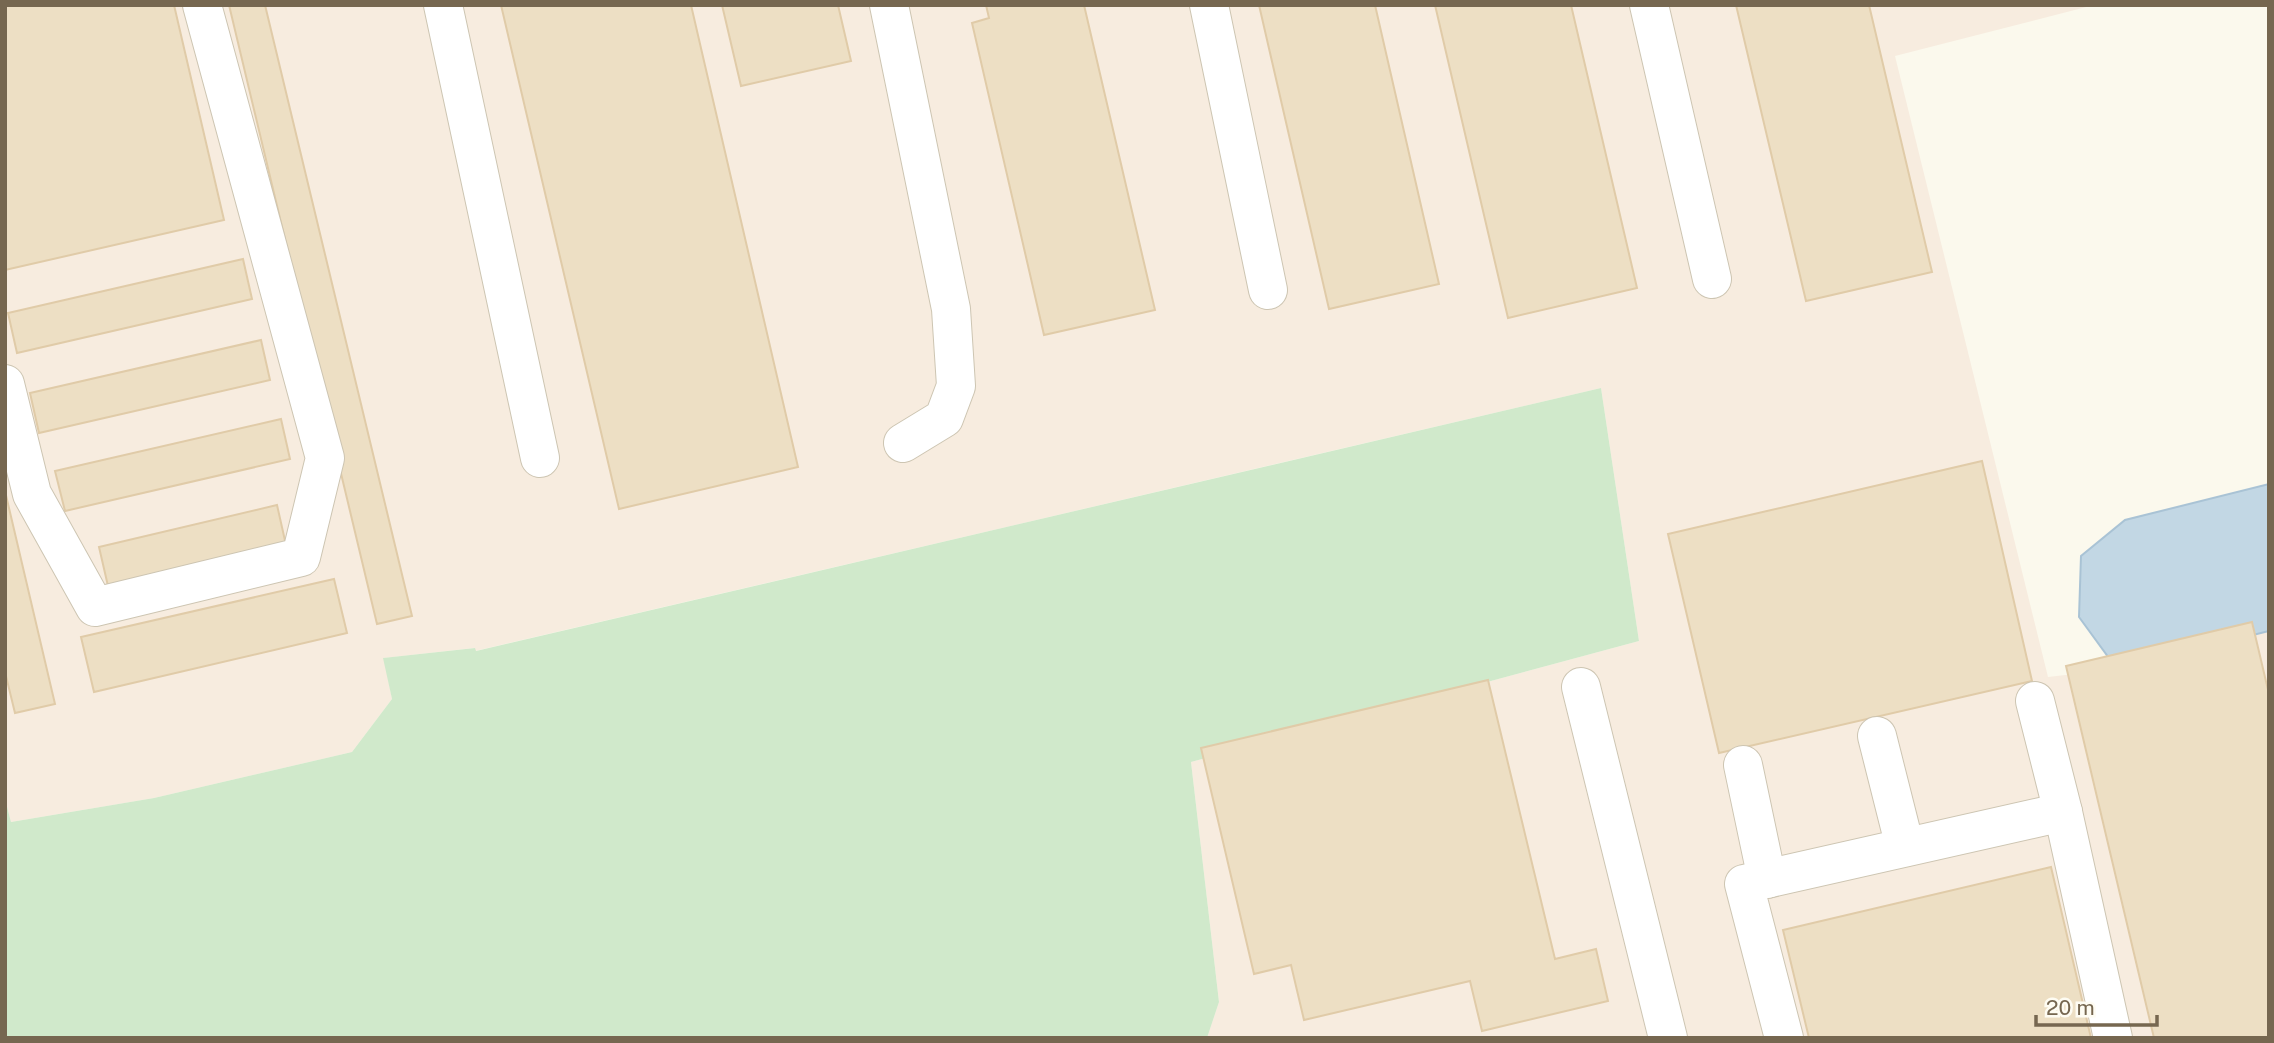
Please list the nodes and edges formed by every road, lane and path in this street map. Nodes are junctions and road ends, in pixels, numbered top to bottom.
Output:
1 (202, 5) edge
2 (443, 5) edge
3 (889, 5) edge
4 (1209, 5) edge
5 (1649, 5) edge
6 (1712, 279) dead end
7 (1268, 290) dead end
8 (5, 384) edge
9 (903, 443) dead end
10 (540, 458) dead end
11 (1581, 687) dead end
12 (2035, 701) dead end
13 (1877, 736) dead end
14 (1743, 765) dead end
15 (2063, 812) junction
16 (1905, 847) junction
17 (1767, 879) junction
18 (1668, 1038) edge
19 (1784, 1038) edge
20 (2113, 1038) edge

1 - 8 lane
2 - 10 lane
3 - 9 lane
4 - 7 lane
5 - 6 lane
11 - 18 lane
12 - 15 lane
13 - 16 lane
14 - 17 lane
15 - 16 lane
15 - 20 lane
16 - 17 lane
17 - 19 lane

